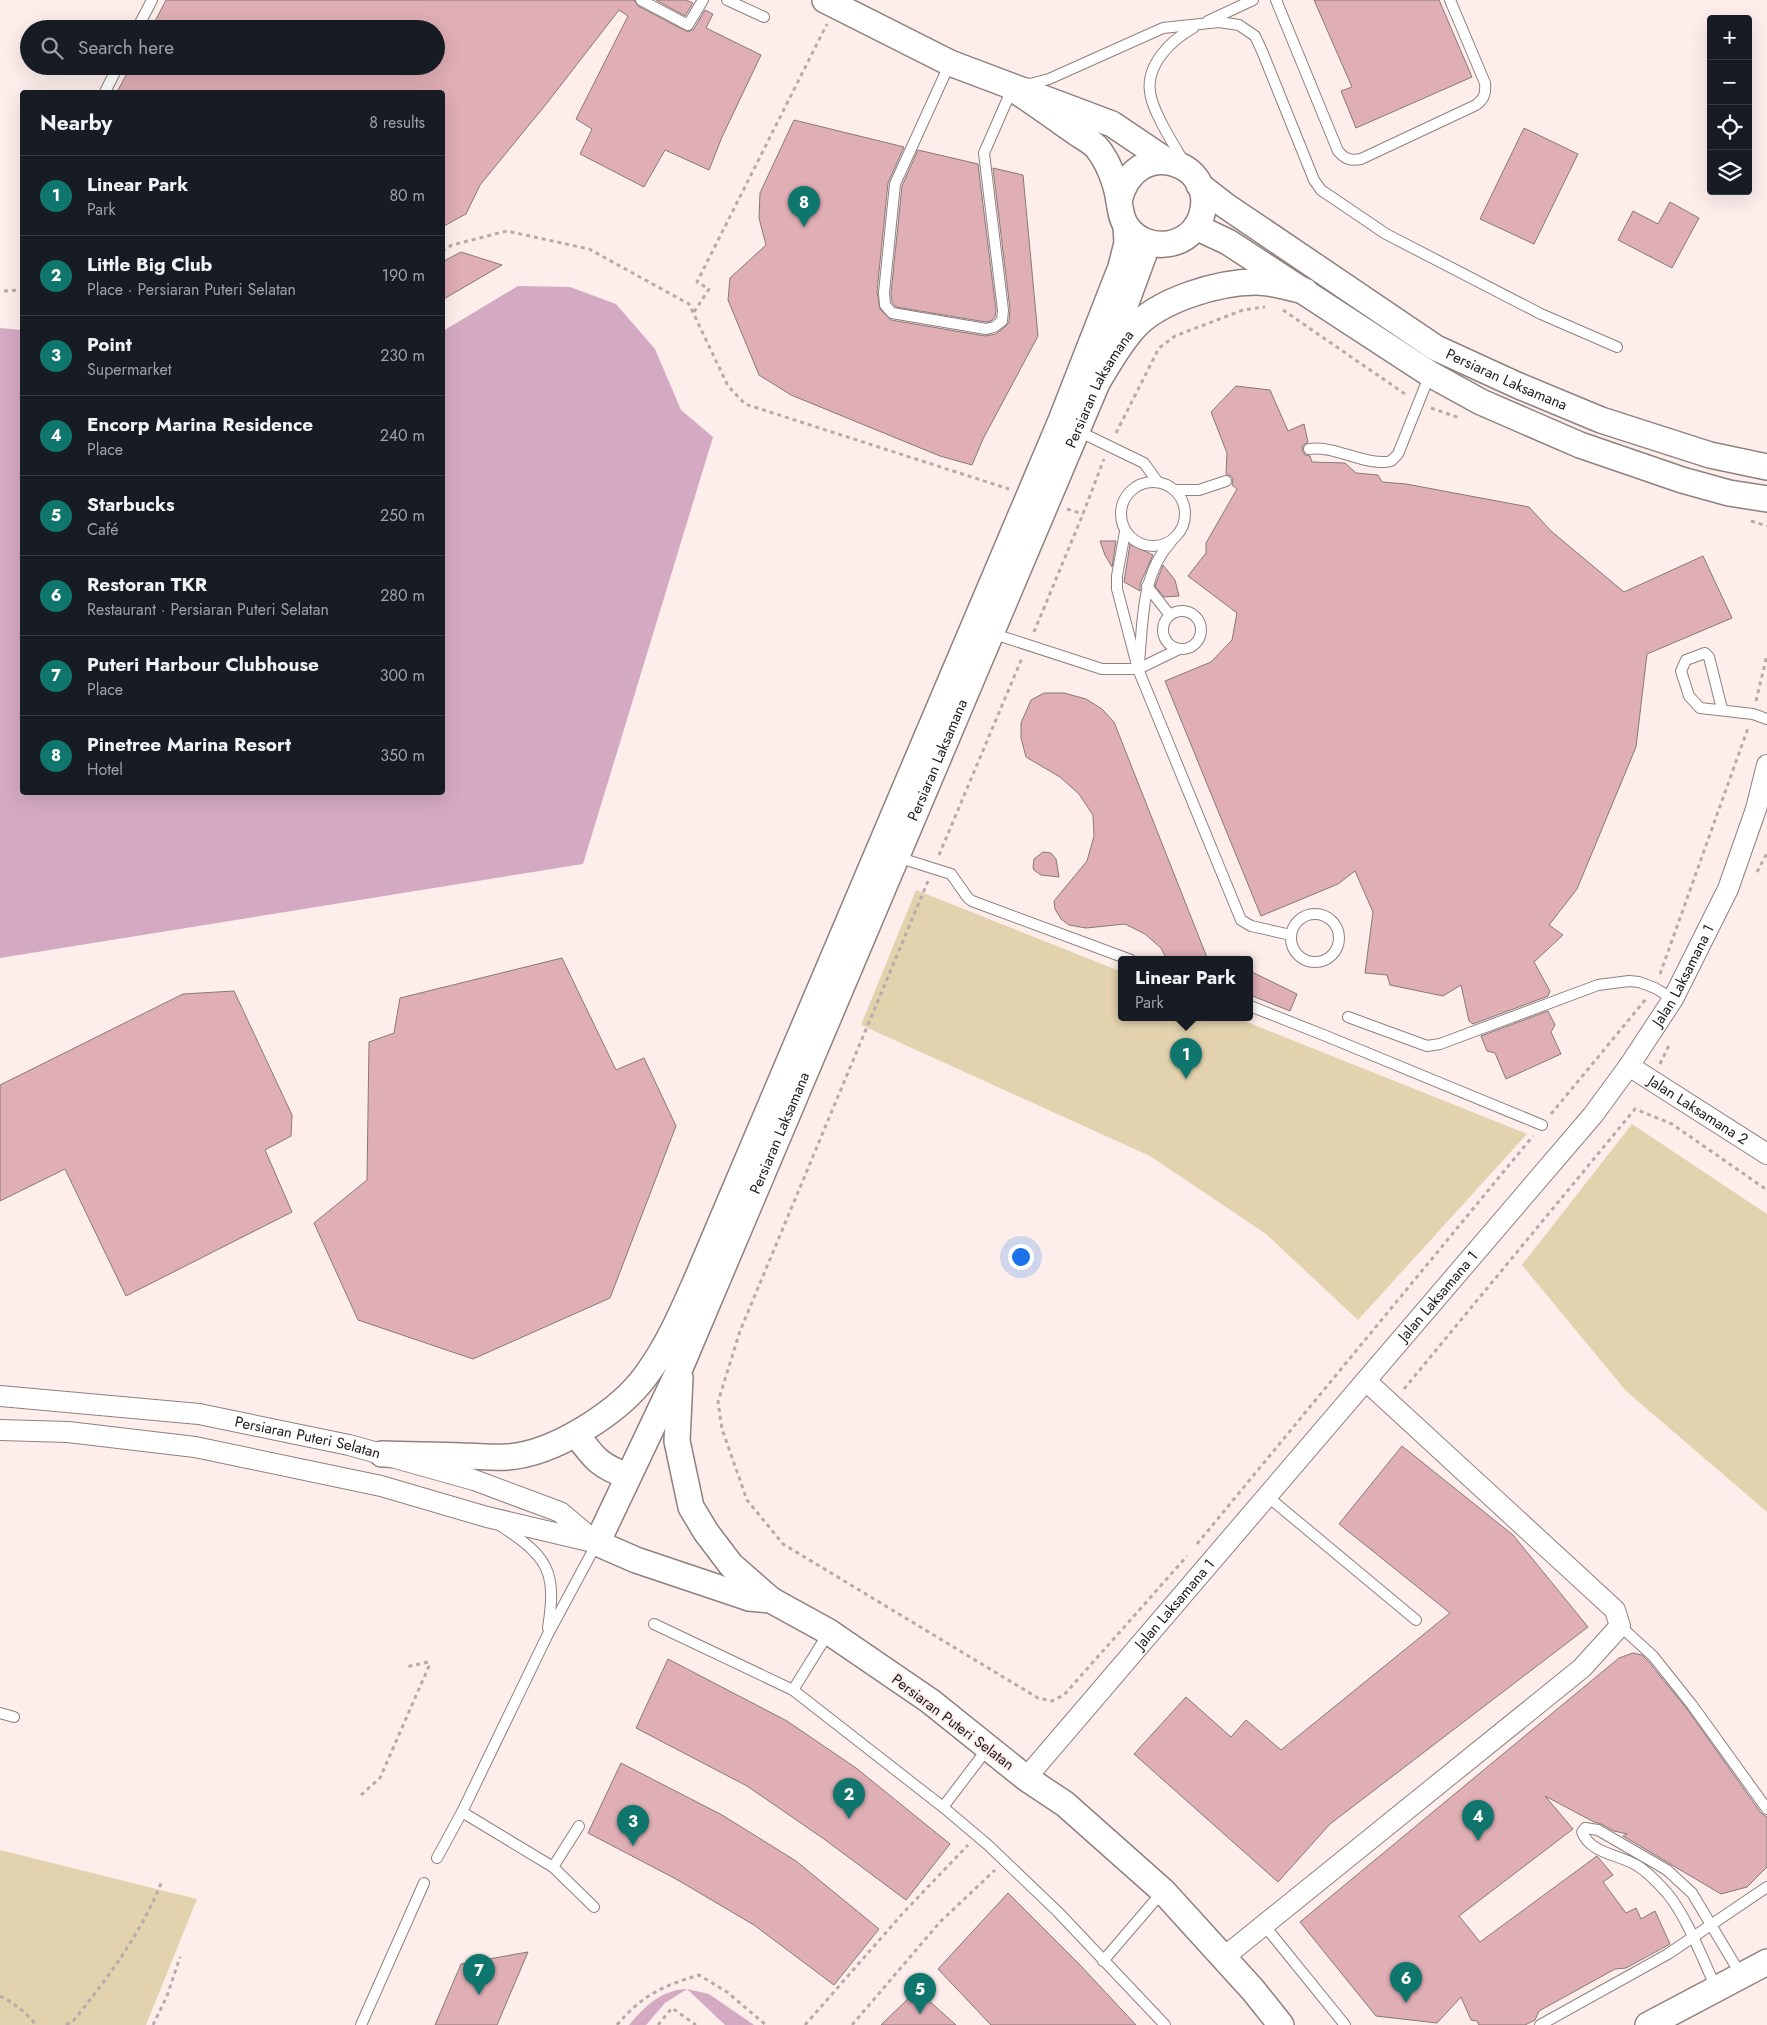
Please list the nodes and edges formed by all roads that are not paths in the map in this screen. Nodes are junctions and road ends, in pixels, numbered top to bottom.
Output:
1 (152, 0) edge
2 (641, 0) edge
3 (703, 0) edge
4 (727, 0) edge
5 (1253, 0) edge
6 (1276, 0) edge
7 (1450, 0) edge
8 (831, 3) edge
9 (764, 17) dead end
10 (142, 20) edge
11 (1198, 26) junction
12 (950, 64) junction
13 (114, 75) edge
14 (1002, 84) junction
15 (106, 90) edge
16 (1185, 172) junction
17 (1119, 201) junction
18 (1126, 226) junction
19 (1196, 227) junction
20 (1148, 243) junction
21 (1305, 291) junction
22 (1617, 347) dead end
23 (1430, 374) junction
24 (1097, 383) junction
25 (1068, 427) junction
26 (1309, 449) dead end
27 (1767, 467) edge
28 (1226, 481) dead end
29 (1157, 482) junction
30 (1175, 490) junction
31 (1038, 498) junction
32 (1767, 499) edge
33 (1125, 532) junction
34 (1178, 534) junction
35 (1147, 586) junction
36 (1169, 614) junction
37 (991, 633) junction
38 (1179, 649) junction
39 (1138, 669) junction
40 (1722, 709) junction
41 (1767, 719) edge
42 (1767, 765) edge
43 (1762, 813) edge
44 (896, 857) junction
45 (1291, 935) junction
46 (1120, 956) edge
47 (1673, 999) junction
48 (1253, 1007) edge
49 (1348, 1017) dead end
50 (1630, 1066) junction
51 (1542, 1125) road end
52 (1767, 1154) edge
53 (681, 1366) junction
54 (1366, 1380) junction
55 (0, 1396) edge
56 (0, 1430) edge
57 (576, 1434) junction
58 (382, 1454) junction
59 (628, 1476) junction
60 (1267, 1496) junction
61 (487, 1517) junction
62 (597, 1543) junction
63 (771, 1600) junction
64 (1416, 1620) dead end
65 (654, 1624) dead end
66 (1620, 1626) junction
67 (829, 1632) junction
68 (547, 1636) junction
69 (793, 1690) junction
70 (0, 1713) edge
71 (14, 1717) dead end
72 (988, 1748) junction
73 (1026, 1778) junction
74 (943, 1807) junction
75 (1767, 1809) edge
76 (462, 1812) junction
77 (579, 1826) dead end
78 (437, 1858) dead end
79 (553, 1867) junction
80 (424, 1883) dead end
81 (1767, 1887) edge
82 (1163, 1891) junction
83 (594, 1907) dead end
84 (1712, 1924) junction
85 (1264, 1925) junction
86 (1692, 1938) junction
87 (1224, 1958) junction
88 (1104, 1961) junction
89 (1767, 1962) edge
90 (1742, 1975) junction
91 (1716, 1988) junction
92 (361, 2025) edge
93 (1165, 2025) edge
94 (1281, 2025) edge
95 (1345, 2025) edge
96 (1540, 2025) edge
97 (1648, 2025) edge

1 - 10 lane
2 - 3 lane
4 - 9 lane
5 - 11 lane
6 - 7 lane
8 - 12 street, Persiaran Laksamana
11 - 14 lane
11 - 16 lane
11 - 22 lane
12 - 14 street, Persiaran Laksamana
12 - 14 lane
13 - 15 lane
14 - 16 street, Persiaran Laksamana
14 - 17 street
16 - 17 street
16 - 19 street
16 - 27 street, Persiaran Laksamana
17 - 18 street
18 - 20 street
18 - 25 street, Persiaran Laksamana
19 - 20 street
19 - 21 street, Persiaran Laksamana
20 - 24 street
21 - 23 street, Persiaran Laksamana
21 - 24 street, Persiaran Laksamana
23 - 26 lane
23 - 32 street, Persiaran Laksamana
24 - 25 street, Persiaran Laksamana
25 - 29 lane
25 - 31 street
28 - 30 lane
29 - 30 lane
29 - 33 lane
30 - 34 lane
31 - 37 street, Persiaran Laksamana
31 - 57 street
33 - 34 lane
33 - 39 lane
34 - 35 lane
35 - 36 lane
35 - 39 lane
36 - 38 lane
36 - 38 lane
37 - 39 lane
37 - 44 street, Persiaran Laksamana
38 - 39 lane
39 - 45 lane
40 - 40 lane
40 - 41 lane
42 - 43 street, Jalan Laksamana 1
43 - 47 street, Jalan Laksamana 1
44 - 46 lane
44 - 53 street, Persiaran Laksamana
45 - 45 lane
47 - 49 lane
47 - 50 street, Jalan Laksamana 1
48 - 51 lane
50 - 52 street, Jalan Laksamana 2
50 - 54 street, Jalan Laksamana 1
53 - 59 street, Persiaran Laksamana
53 - 63 street
54 - 60 street, Jalan Laksamana 1
54 - 66 street
55 - 58 street, Persiaran Puteri Selatan
56 - 61 street, Persiaran Puteri Selatan
57 - 58 street
57 - 59 street
58 - 62 street, Persiaran Puteri Selatan
59 - 62 street, Persiaran Laksamana
60 - 64 lane
60 - 73 street, Jalan Laksamana 1
61 - 62 street, Persiaran Puteri Selatan
61 - 68 lane
62 - 63 street, Persiaran Puteri Selatan
62 - 68 lane
63 - 67 street, Persiaran Puteri Selatan
65 - 69 lane
66 - 75 lane
66 - 85 street
67 - 69 lane
67 - 72 street, Persiaran Puteri Selatan
68 - 76 lane
69 - 74 lane
70 - 71 lane
72 - 73 street, Persiaran Puteri Selatan
72 - 74 lane
73 - 82 street, Persiaran Puteri Selatan
74 - 88 lane
76 - 78 lane
76 - 79 lane
77 - 79 lane
79 - 83 lane
80 - 92 lane
81 - 84 lane
82 - 87 street, Persiaran Puteri Selatan
82 - 88 lane
84 - 86 lane
84 - 86 lane
84 - 90 lane
85 - 87 street
85 - 95 lane
86 - 91 lane
86 - 96 lane
87 - 94 street, Persiaran Puteri Selatan
88 - 93 lane
89 - 90 street
90 - 91 street
91 - 97 street

